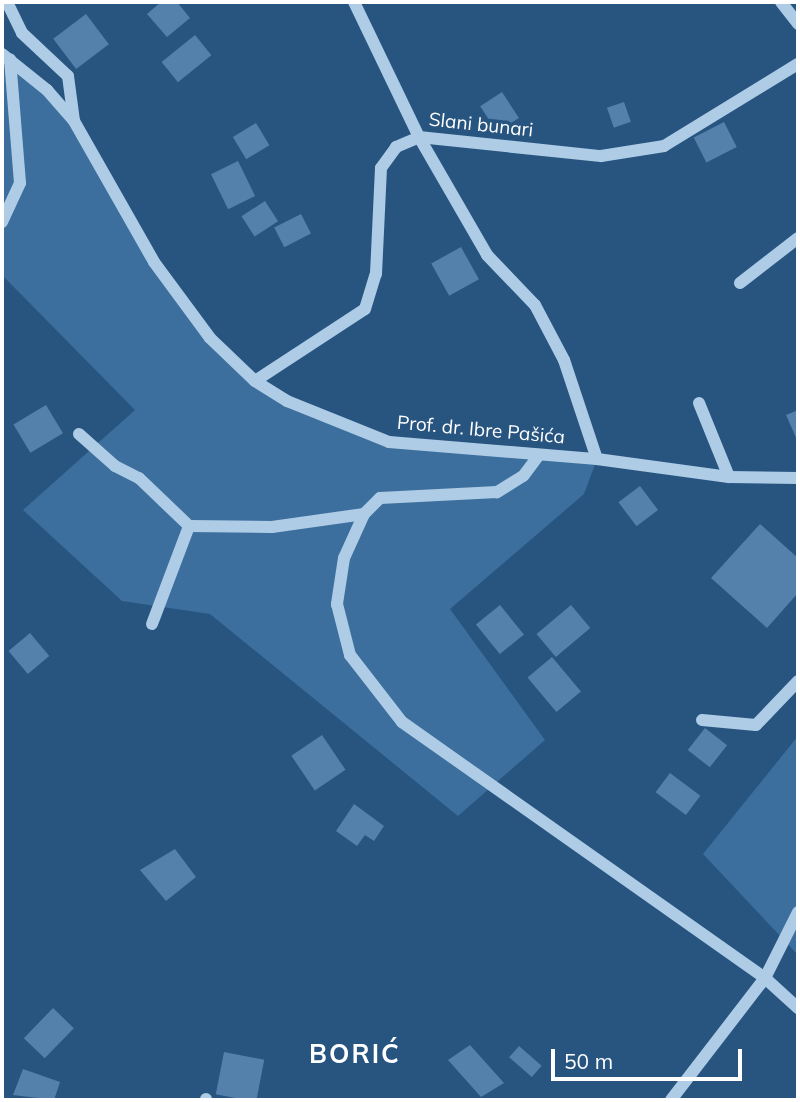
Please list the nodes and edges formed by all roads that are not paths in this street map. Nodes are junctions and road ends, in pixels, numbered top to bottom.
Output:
1 (7, 2) edge
2 (355, 2) edge
3 (781, 2) edge
4 (798, 24) edge
5 (6, 57) edge
6 (798, 64) edge
7 (74, 121) junction
8 (419, 137) junction
9 (2, 222) edge
10 (798, 238) edge
11 (740, 284) dead end
12 (255, 381) junction
13 (699, 403) dead end
14 (79, 434) dead end
15 (539, 455) junction
16 (597, 459) junction
17 (729, 477) junction
18 (798, 478) edge
19 (364, 514) junction
20 (189, 526) junction
21 (152, 624) dead end
22 (798, 681) edge
23 (702, 720) dead end
24 (798, 912) edge
25 (765, 978) junction
26 (798, 1008) edge
27 (671, 1100) edge

1 - 7 street
2 - 8 street
3 - 4 street
5 - 7 street, Prof. dr. Ibre Pašića
5 - 9 street
6 - 8 street, Slani bunari
7 - 12 street, Prof. dr. Ibre Pašića
8 - 12 street, Slani bunari
8 - 16 street
10 - 11 street
12 - 15 street, Prof. dr. Ibre Pašića
13 - 17 street
14 - 20 street
15 - 16 street, Prof. dr. Ibre Pašića
15 - 19 street
16 - 17 street, Prof. dr. Ibre Pašića
17 - 18 street, Prof. dr. Ibre Pašića
19 - 20 street
19 - 25 street
20 - 21 street
22 - 23 street
24 - 25 street
25 - 26 street
25 - 27 street

